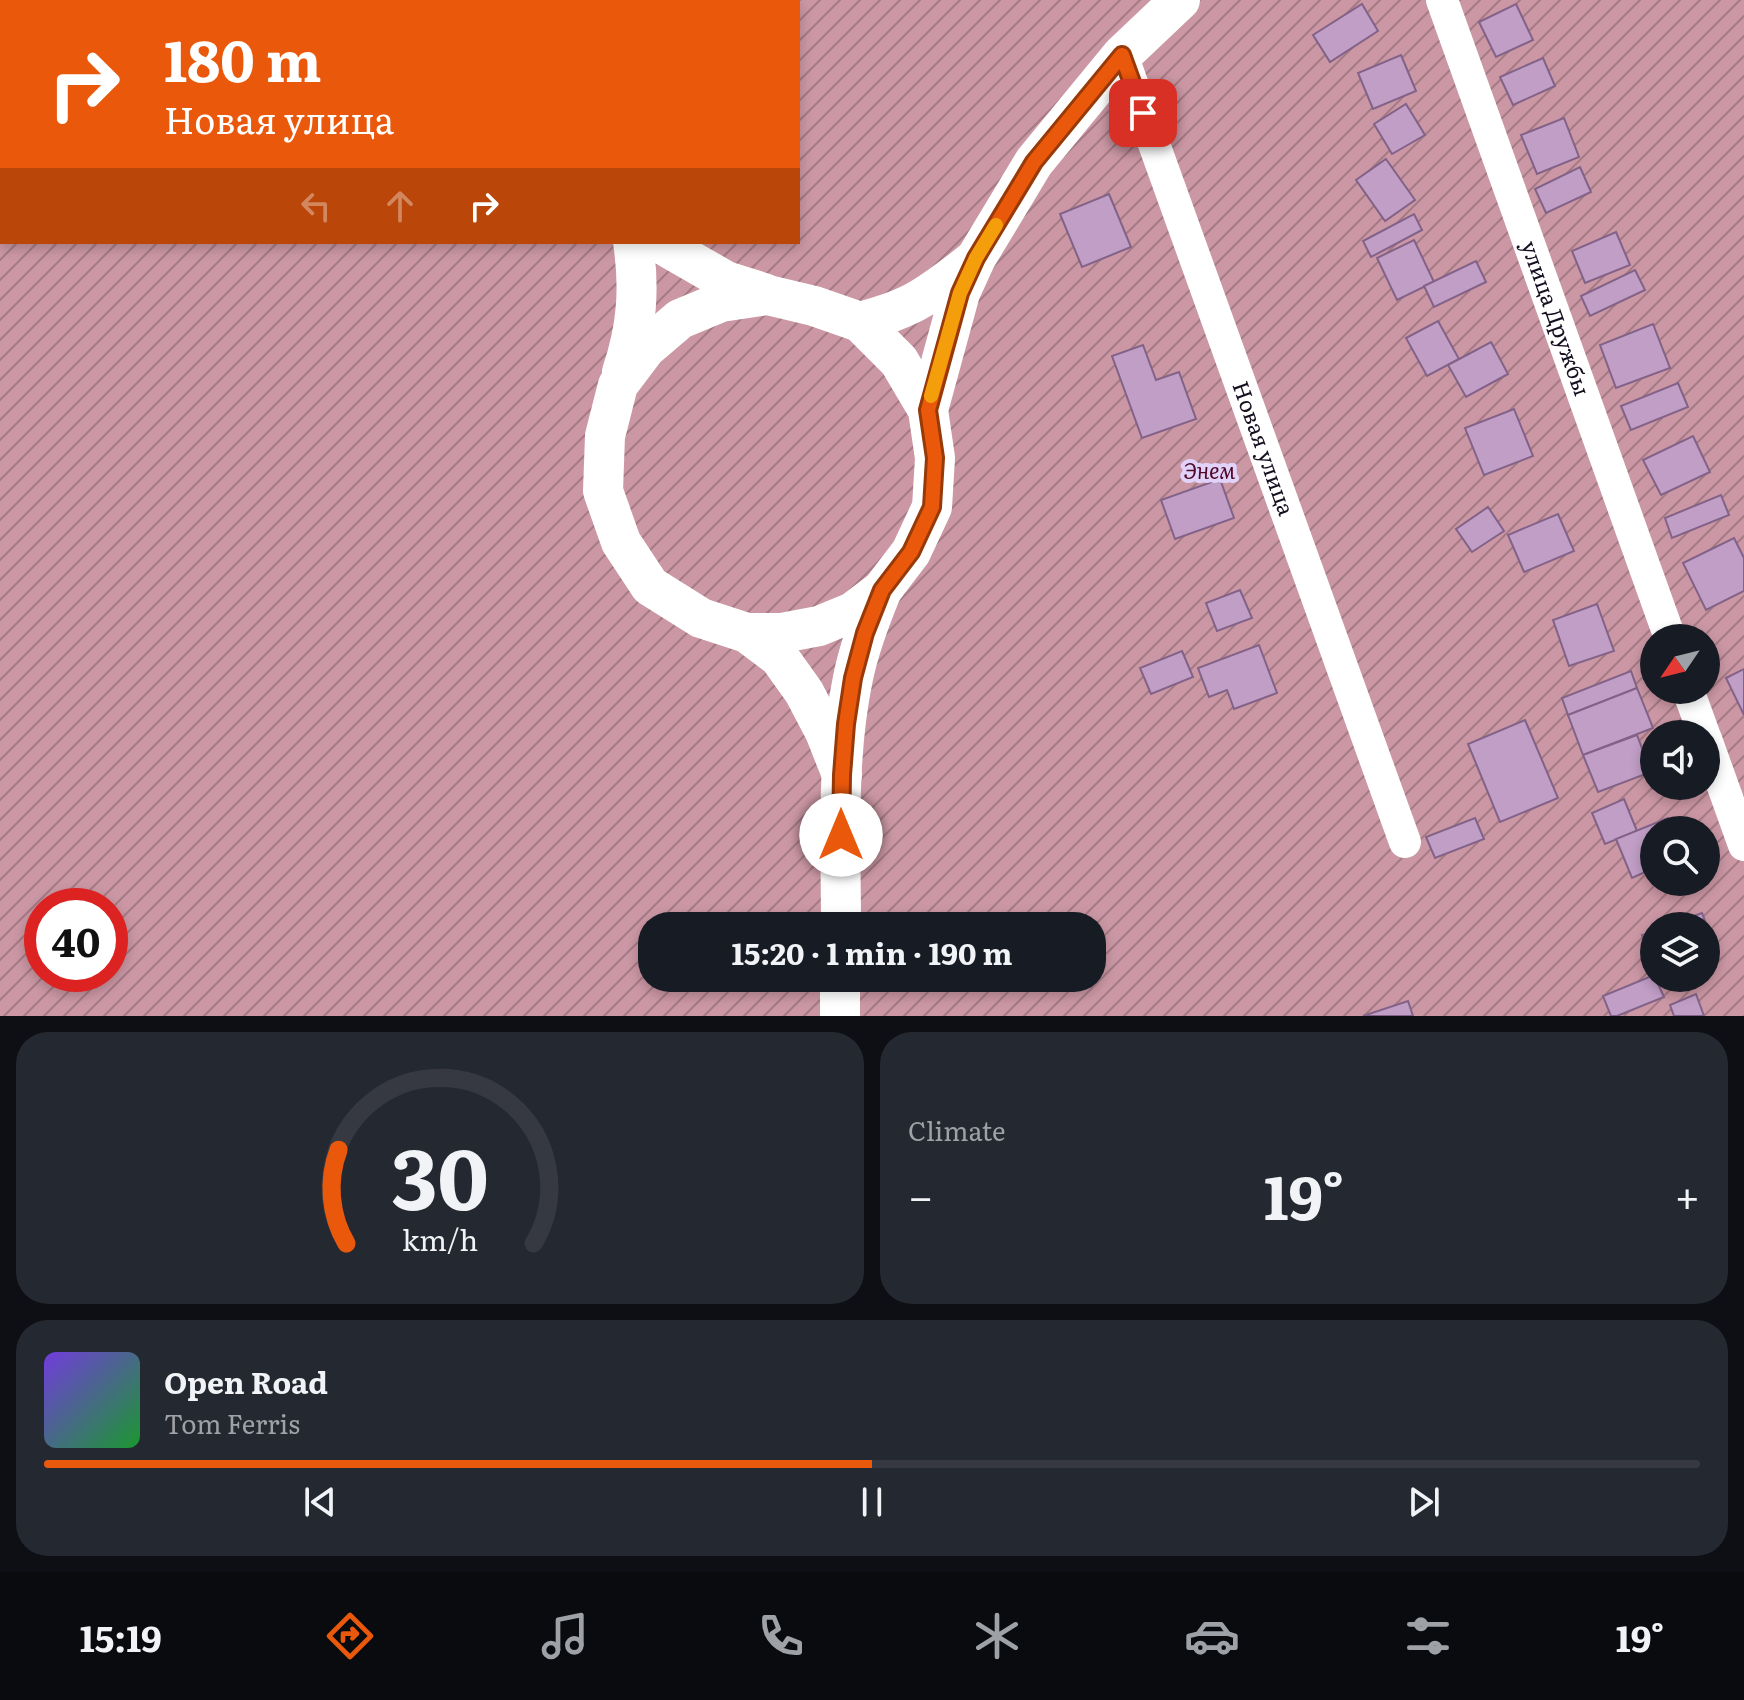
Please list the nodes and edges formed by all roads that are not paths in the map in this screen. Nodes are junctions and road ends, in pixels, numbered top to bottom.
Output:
1 (1180, 0) edge
2 (1442, 0) edge
3 (1122, 55) junction
4 (633, 244) edge
5 (661, 244) edge
6 (976, 258) junction
7 (768, 295) junction
8 (860, 322) junction
9 (618, 385) junction
10 (928, 410) junction
11 (882, 590) junction
12 (1665, 624) edge
13 (747, 633) junction
14 (842, 775) junction
15 (1720, 778) edge
16 (1405, 842) dead end
17 (1744, 845) edge
18 (841, 912) edge
19 (840, 992) edge
20 (840, 1016) edge

1 - 3 street
2 - 12 street, улица Дружбы
3 - 6 street
3 - 16 street, Новая улица
4 - 9 street
5 - 7 street
6 - 8 street
6 - 10 street
7 - 8 street
7 - 9 street
8 - 10 street
9 - 13 street
10 - 11 street
11 - 13 street
11 - 14 street
13 - 14 street
14 - 18 street
15 - 17 street
19 - 20 street

